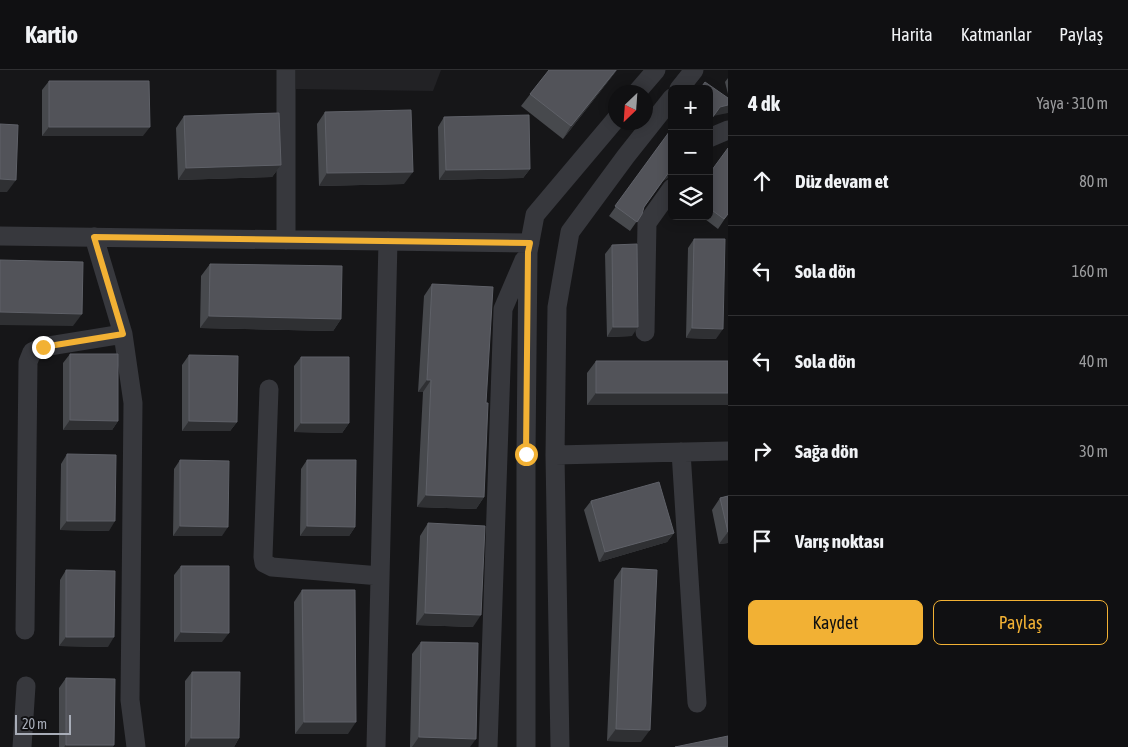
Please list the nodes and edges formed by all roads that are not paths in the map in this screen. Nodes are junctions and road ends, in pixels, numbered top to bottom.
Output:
1 (286, 70) edge
2 (656, 70) edge
3 (694, 70) edge
4 (643, 85) edge
5 (682, 85) edge
6 (668, 103) edge
7 (608, 129) edge
8 (728, 130) edge
9 (713, 136) edge
10 (668, 194) edge
11 (0, 236) edge
12 (94, 237) junction
13 (286, 240) junction
14 (388, 241) junction
15 (529, 248) junction
16 (645, 332) dead end
17 (123, 334) junction
18 (269, 389) dead end
19 (728, 451) edge
20 (680, 452) junction
21 (555, 455) junction
22 (380, 576) junction
23 (25, 630) dead end
24 (26, 686) dead end
25 (697, 703) dead end
26 (22, 747) edge
27 (136, 747) edge
28 (376, 747) edge
29 (488, 747) edge
30 (526, 747) edge
31 (560, 747) edge

1 - 13 street
2 - 4 street
3 - 5 street
6 - 21 street
7 - 15 street
8 - 9 street
10 - 16 street
11 - 12 street
12 - 13 street
12 - 17 street
13 - 14 street
14 - 15 street
14 - 22 street
15 - 29 street
15 - 30 street
17 - 23 street
17 - 27 street
18 - 22 street
19 - 20 street
20 - 21 street
20 - 25 street
21 - 31 street
22 - 28 street
24 - 26 street

